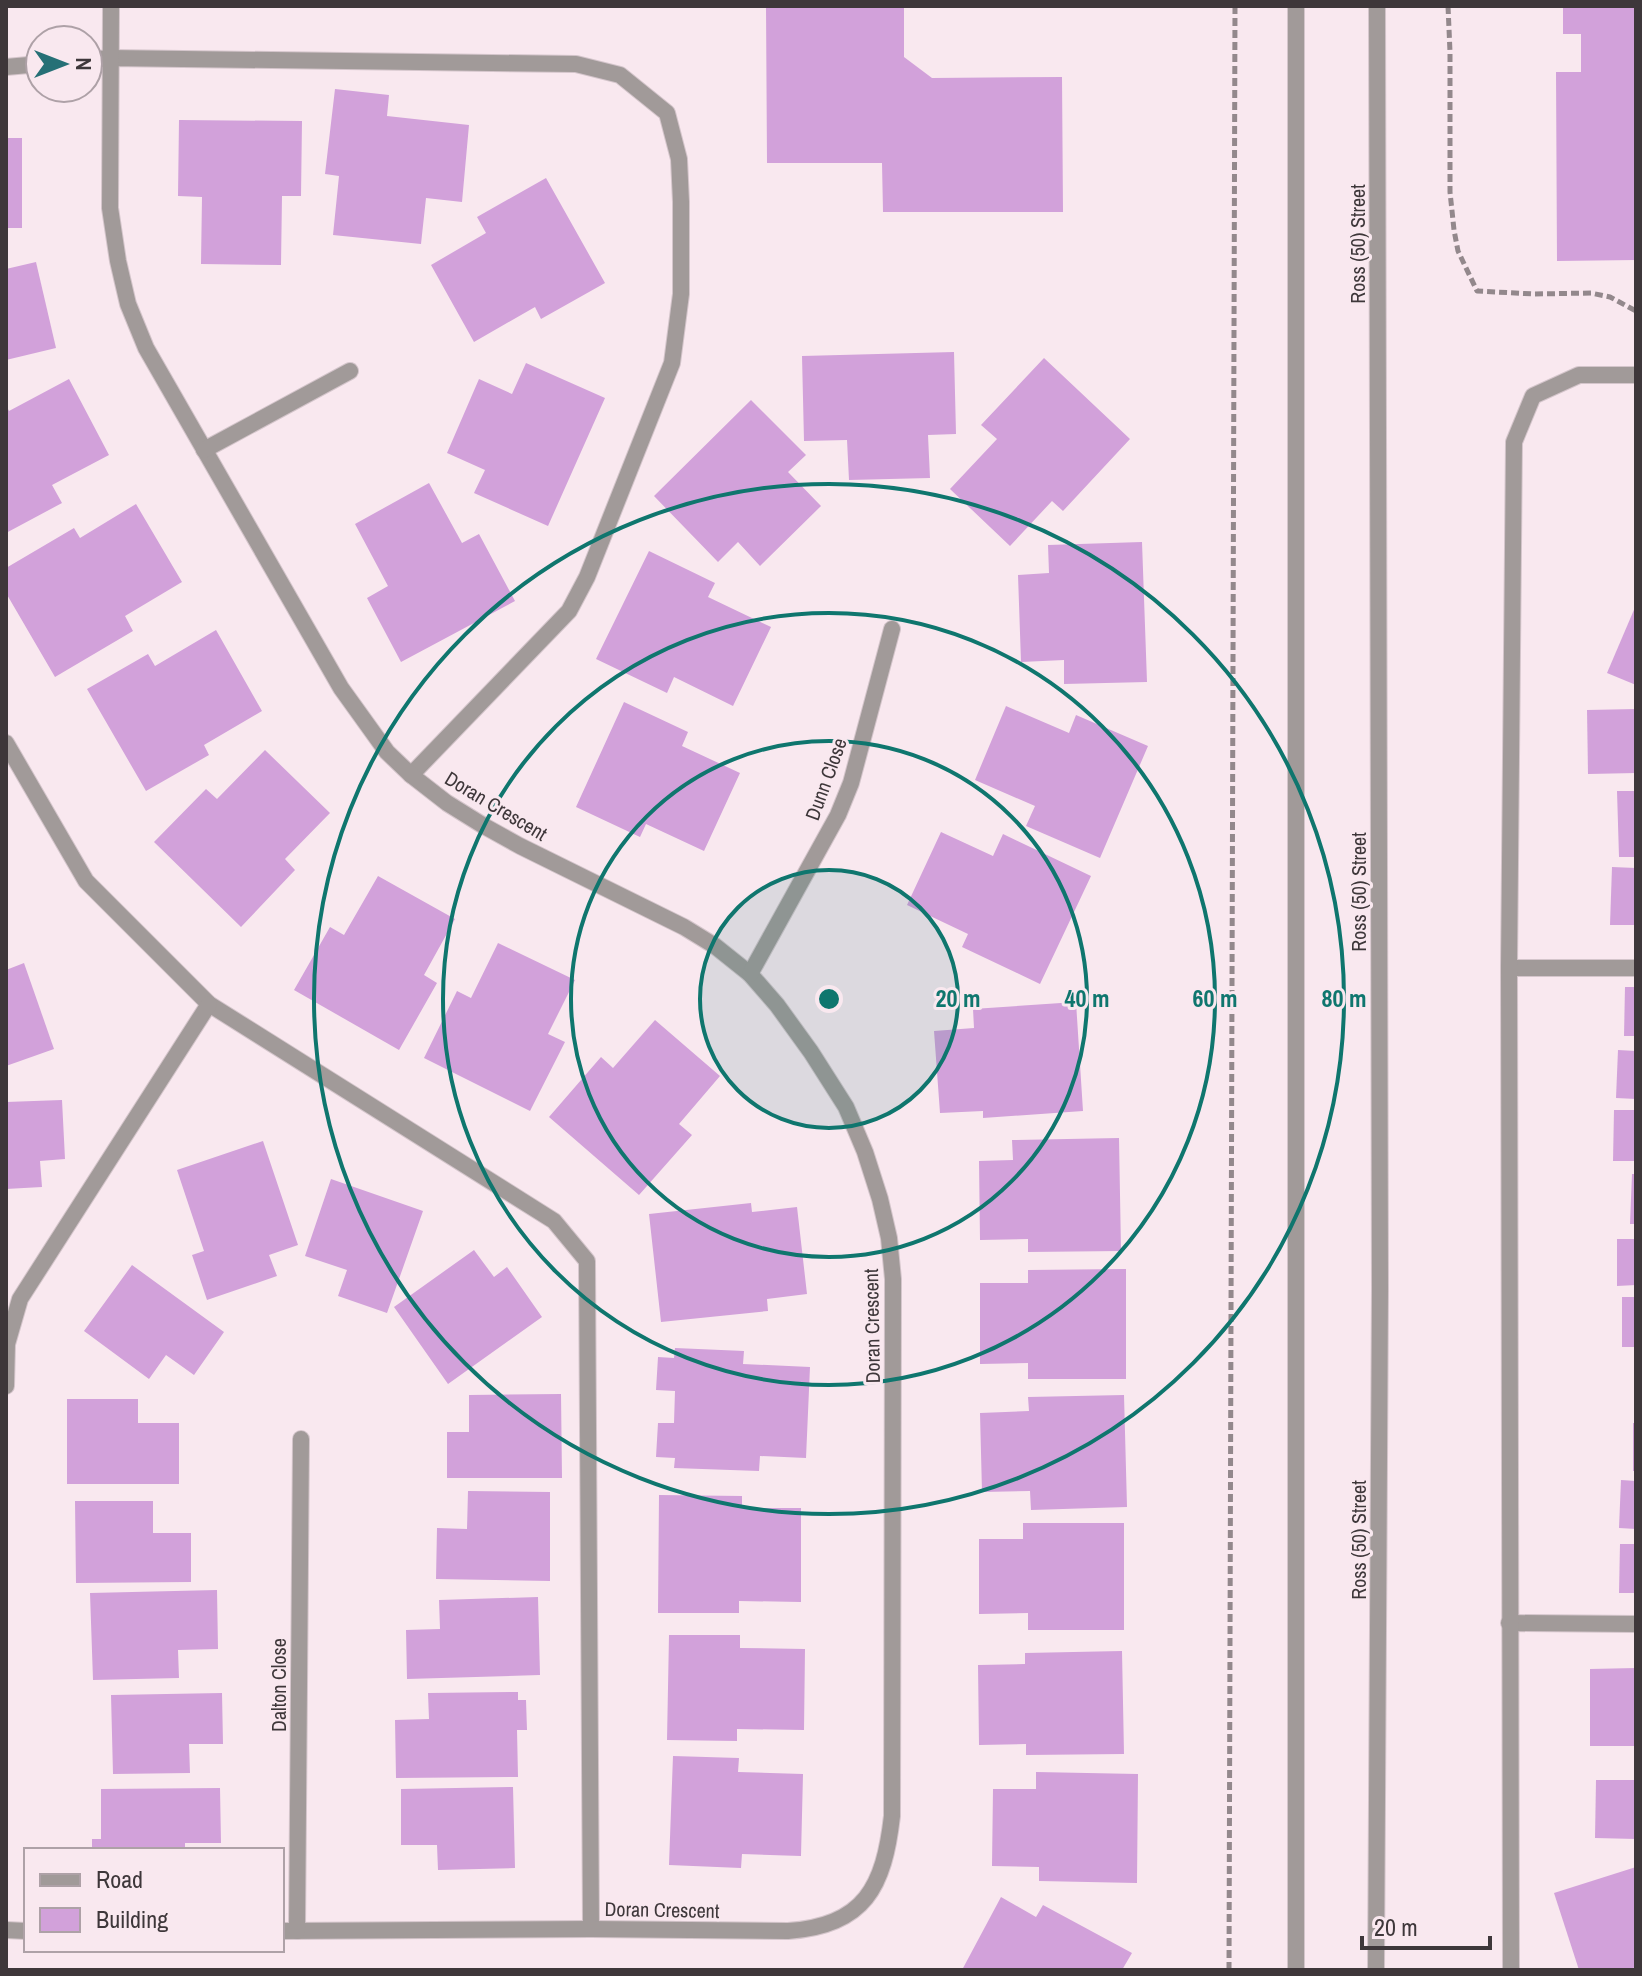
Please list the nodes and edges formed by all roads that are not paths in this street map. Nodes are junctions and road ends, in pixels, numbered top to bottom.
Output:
1 (111, 6) edge
2 (1296, 6) edge
3 (1377, 6) edge
4 (110, 58) junction
5 (104, 59) edge
6 (350, 371) dead end
7 (1636, 375) edge
8 (204, 450) junction
9 (892, 629) dead end
10 (6, 743) edge
11 (411, 775) junction
12 (1509, 968) junction
13 (1636, 968) edge
14 (750, 974) junction
15 (209, 1004) junction
16 (6, 1386) edge
17 (301, 1439) dead end
18 (1509, 1623) junction
19 (1636, 1624) edge
20 (591, 1929) junction
21 (290, 1931) edge
22 (1296, 1970) edge
23 (1376, 1970) edge
24 (1511, 1970) edge

1 - 4 street, Doran Crescent
2 - 22 street
3 - 23 street, Ross (50) Street
4 - 5 street
4 - 8 street, Doran Crescent
4 - 11 street
6 - 8 street
7 - 12 street
8 - 11 street, Doran Crescent
9 - 14 street, Dunn Close
10 - 15 street
11 - 14 street, Doran Crescent
12 - 13 street
12 - 18 street
14 - 20 street, Doran Crescent
15 - 16 street
15 - 20 street
17 - 21 street, Dalton Close
18 - 19 street
18 - 24 street
20 - 21 street, Doran Crescent

